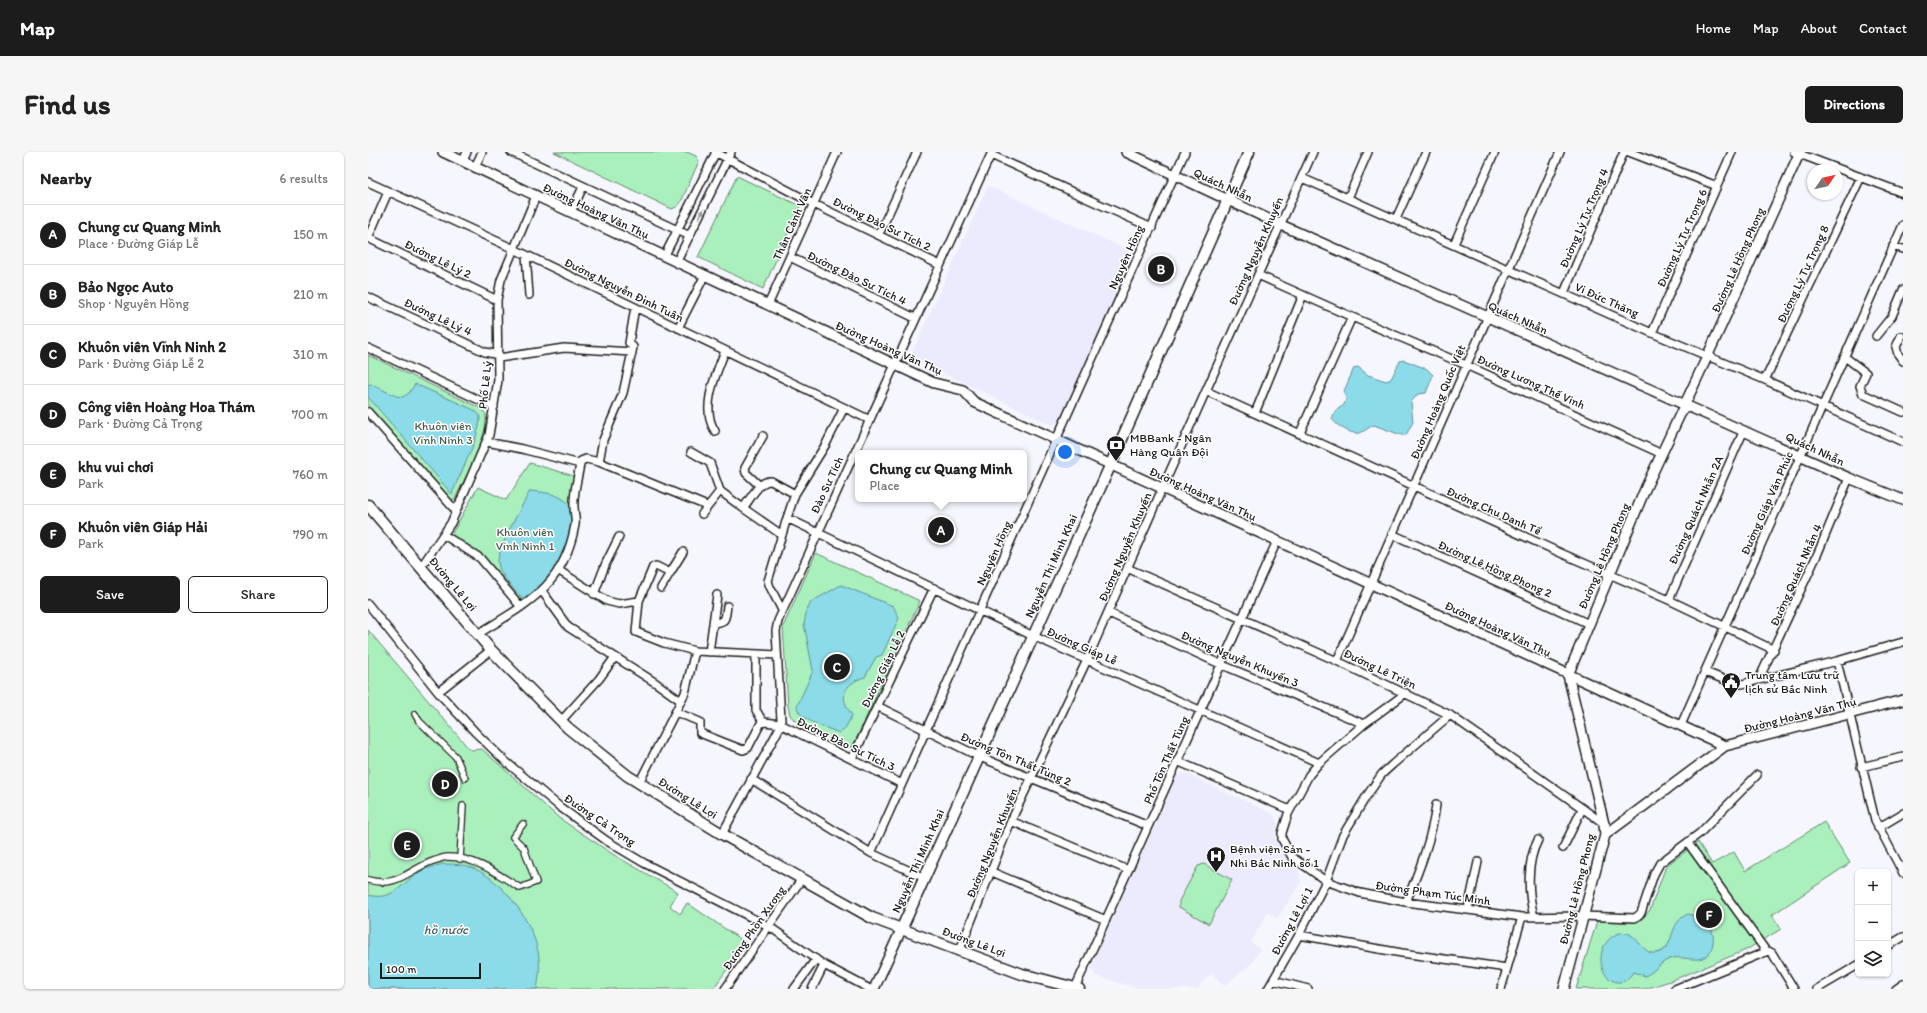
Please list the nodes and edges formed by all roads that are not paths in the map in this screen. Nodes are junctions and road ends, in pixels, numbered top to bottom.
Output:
1 (443, 152) edge
2 (467, 152) edge
3 (482, 152) edge
4 (511, 152) edge
5 (716, 152) edge
6 (837, 152) edge
7 (917, 152) edge
8 (1126, 152) edge
9 (1185, 152) edge
10 (1248, 152) edge
11 (1313, 152) edge
12 (1368, 152) edge
13 (1426, 152) edge
14 (1494, 152) edge
15 (1560, 152) edge
16 (1624, 152) edge
17 (1629, 152) edge
18 (1732, 152) edge
19 (991, 153) edge
20 (1798, 153) edge
21 (729, 155) edge
22 (463, 162) junction
23 (475, 167) junction
24 (1174, 176) junction
25 (1861, 177) junction
26 (1302, 178) junction
27 (368, 182) edge
28 (1717, 186) junction
29 (583, 187) junction
30 (388, 192) junction
31 (1903, 193) edge
32 (536, 196) junction
33 (1348, 198) junction
34 (1227, 200) junction
35 (814, 204) junction
36 (571, 212) junction
37 (1396, 219) junction
38 (1279, 224) junction
39 (1903, 225) edge
40 (1152, 228) junction
41 (676, 230) junction
42 (879, 234) junction
43 (690, 236) junction
44 (368, 238) edge
45 (1454, 244) junction
46 (1893, 246) junction
47 (514, 249) junction
48 (1903, 250) edge
49 (526, 255) junction
50 (665, 256) junction
51 (790, 257) junction
52 (677, 261) junction
53 (940, 265) junction
54 (1507, 269) junction
55 (705, 275) junction
56 (1258, 275) junction
57 (1903, 290) edge
58 (1564, 293) junction
59 (529, 295) dead end
60 (1303, 295) junction
61 (368, 297) edge
62 (498, 300) junction
63 (768, 305) junction
64 (635, 307) junction
65 (1352, 317) junction
66 (1487, 317) junction
67 (915, 318) junction
68 (678, 328) junction
69 (1652, 333) junction
70 (1876, 336) dead end
71 (1901, 336) dead end
72 (368, 348) edge
73 (725, 351) junction
74 (632, 352) junction
75 (499, 357) junction
76 (1707, 357) junction
77 (1845, 358) junction
78 (1903, 361) edge
79 (894, 365) junction
80 (1466, 365) junction
81 (1765, 380) junction
82 (1206, 391) junction
83 (1685, 404) junction
84 (1822, 405) junction
85 (494, 407) junction
86 (844, 408) junction
87 (368, 412) edge
88 (1903, 412) edge
89 (1254, 413) junction
90 (870, 420) junction
91 (1744, 430) junction
92 (716, 431) dead end
93 (1300, 433) junction
94 (763, 436) dead end
95 (1056, 440) junction
96 (487, 442) junction
97 (1903, 442) edge
98 (856, 450) edge
99 (691, 452) dead end
100 (855, 452) edge
101 (1662, 454) junction
102 (1800, 455) junction
103 (599, 462) junction
104 (580, 464) junction
105 (1110, 466) junction
106 (1849, 478) junction
107 (760, 486) junction
108 (1414, 487) junction
109 (1162, 489) junction
110 (720, 491) junction
111 (795, 494) junction
112 (1903, 500) edge
113 (707, 506) junction
114 (743, 508) junction
115 (369, 509) edge
116 (456, 511) junction
117 (702, 514) dead end
118 (788, 518) junction
119 (817, 533) junction
120 (1392, 534) junction
121 (444, 535) junction
122 (782, 535) junction
123 (620, 537) dead end
124 (1277, 541) junction
125 (683, 552) dead end
126 (421, 566) junction
127 (1127, 568) junction
128 (558, 570) junction
129 (670, 573) junction
130 (1609, 574) junction
131 (1371, 583) junction
132 (661, 588) dead end
133 (934, 588) junction
134 (542, 591) junction
135 (594, 594) junction
136 (717, 595) dead end
137 (1669, 600) junction
138 (640, 601) junction
139 (368, 604) edge
140 (727, 606) dead end
141 (520, 607) junction
142 (782, 610) junction
143 (981, 610) junction
144 (1108, 613) junction
145 (1241, 620) junction
146 (714, 623) junction
147 (1589, 624) junction
148 (1724, 627) junction
149 (478, 634) junction
150 (1033, 636) junction
151 (1903, 642) edge
152 (491, 650) junction
153 (1774, 650) junction
154 (695, 651) junction
155 (709, 652) junction
156 (756, 655) junction
157 (777, 655) junction
158 (615, 658) junction
159 (1087, 660) junction
160 (1337, 661) junction
161 (1837, 661) junction
162 (1220, 664) junction
163 (1704, 672) junction
164 (1568, 675) junction
165 (1759, 679) junction
166 (438, 692) junction
167 (1406, 693) junction
168 (1903, 700) edge
169 (681, 701) junction
170 (877, 706) junction
171 (1200, 709) junction
172 (676, 712) junction
173 (415, 714) dead end
174 (1450, 715) junction
175 (1850, 715) junction
176 (561, 721) junction
177 (762, 722) junction
178 (780, 724) junction
179 (1364, 724) junction
180 (1681, 725) junction
181 (926, 731) junction
182 (1725, 746) junction
183 (980, 757) junction
184 (1903, 757) edge
185 (852, 759) junction
186 (1177, 761) junction
187 (1319, 763) junction
188 (1861, 767) junction
189 (1757, 775) dead end
190 (465, 778) dead end
191 (1031, 778) junction
192 (751, 779) junction
193 (639, 783) junction
194 (902, 784) junction
195 (1436, 805) dead end
196 (463, 806) dead end
197 (1582, 809) junction
198 (1290, 810) junction
199 (1903, 813) edge
200 (1011, 821) junction
201 (524, 824) dead end
202 (1604, 824) junction
203 (1148, 826) junction
204 (1878, 828) junction
205 (1613, 829) junction
206 (722, 834) junction
207 (1605, 835) junction
208 (1538, 840) dead end
209 (1688, 843) junction
210 (1563, 848) dead end
211 (870, 853) junction
212 (460, 858) junction
213 (1478, 862) dead end
214 (1128, 870) junction
215 (992, 872) junction
216 (1903, 873) edge
217 (925, 878) junction
218 (368, 880) edge
219 (801, 880) junction
220 (1326, 881) junction
221 (1406, 902) junction
222 (1468, 909) junction
223 (1534, 916) junction
224 (1582, 916) junction
225 (1522, 917) junction
226 (1106, 920) junction
227 (770, 927) junction
228 (902, 930) junction
229 (1298, 934) junction
230 (1903, 937) edge
231 (1891, 944) edge
232 (959, 952) junction
233 (1766, 952) junction
234 (816, 960) junction
235 (824, 965) junction
236 (1855, 967) edge
237 (1507, 968) junction
238 (1273, 980) junction
239 (1903, 984) edge
240 (1077, 988) edge
241 (725, 989) edge
242 (794, 989) edge
243 (812, 989) edge
244 (870, 989) edge
245 (874, 989) edge
246 (1268, 989) edge
247 (1308, 989) edge
248 (1501, 989) edge
249 (1564, 989) edge
250 (1675, 989) edge
251 (1794, 989) edge
252 (1817, 989) edge
253 (1896, 989) edge

1 - 22 street, Đường Hoàng Văn Thụ
2 - 22 street
3 - 23 street
4 - 29 street
5 - 21 street, Đường Đào Sư Tích 2
5 - 41 street
6 - 35 street, Thân Cảnh Vân
7 - 42 street
8 - 24 street, Quách Nhẫn
9 - 24 street, Nguyên Hồng
10 - 34 main road, Nguyễn Thị Minh Khai
11 - 26 street, Đường Nguyễn Khuyến
12 - 33 street
13 - 37 street
14 - 45 street
15 - 54 street, Đường Hoàng Quốc Việt
16 - 58 street, Đường Lý Tự Trọng 4
17 - 28 street
18 - 28 street, Đường Lý Tự Trọng 6
19 - 40 street
19 - 53 street, Đào Sư Tích
20 - 25 street
20 - 76 street, Đường Lê Hồng Phong
21 - 35 street, Đường Đào Sư Tích 2
43 -> 21 street
22 - 23 street, Đường Hoàng Văn Thụ
23 - 32 street, Đường Hoàng Văn Thụ
24 - 34 street, Quách Nhẫn
24 - 40 street, Nguyên Hồng
25 - 31 street
25 - 81 street, Đường Lý Tự Trọng 8
26 - 33 street, Vi Đức Thăng
26 - 38 street, Đường Nguyễn Khuyến
27 - 30 street, Đường Nguyễn Đình Tuân
28 - 69 street, Đường Lý Tự Trọng 6
29 - 36 street
29 - 41 street
30 - 44 street
30 - 47 street, Đường Nguyễn Đình Tuân
32 - 36 street, Đường Hoàng Văn Thụ
32 - 47 street, Phố Lê Lý
33 - 37 street, Vi Đức Thăng
34 - 38 street, Quách Nhẫn
34 - 105 main road, Nguyễn Thị Minh Khai
35 - 42 street, Đường Đào Sư Tích 2
35 - 51 street, Thân Cảnh Vân
36 - 50 street, Đường Hoàng Văn Thụ
37 - 45 street, Vi Đức Thăng
38 - 56 street, Đường Nguyễn Khuyến
38 - 66 street, Quách Nhẫn
39 - 46 street, Đường Giáp Văn Phúc
40 - 95 street, Nguyên Hồng
41 - 43 street
41 - 50 street
42 - 53 street, Đường Đào Sư Tích 2
43 - 52 street
44 - 62 street, Đường Lê Lý 2
45 - 54 street, Vi Đức Thăng
46 - 48 street
46 - 77 street, Đường Giáp Văn Phúc
47 - 49 street, Đường Nguyễn Đình Tuân
47 - 62 street, Phố Lê Lý
49 - 59 street
49 - 64 street, Đường Nguyễn Đình Tuân
50 - 52 street, Đường Hoàng Văn Thụ
51 - 63 street, Thân Cảnh Vân
51 - 67 street, Đường Đào Sư Tích 4
52 - 55 street, Đường Hoàng Văn Thụ
53 - 67 street, Đào Sư Tích
54 - 58 street, Vi Đức Thăng
54 - 66 street, Đường Hoàng Quốc Việt
55 - 63 street, Đường Hoàng Văn Thụ
55 - 68 street
56 - 60 street, Đường Lương Thế Vinh
56 - 82 street, Đường Nguyễn Khuyến
57 - 70 street
58 - 69 street, Vi Đức Thăng
60 - 65 street, Đường Lương Thế Vinh
60 - 89 street
61 - 75 street, Đường Lê Lý 4
62 - 75 street, Phố Lê Lý
63 - 79 street, Đường Hoàng Văn Thụ
64 - 68 street, Đường Nguyễn Đình Tuân
64 - 74 street
65 - 80 street, Đường Lương Thế Vinh
65 - 93 street
66 - 80 street, Đường Hoàng Quốc Việt
66 - 83 street, Quách Nhẫn
67 - 79 street, Đào Sư Tích
68 - 73 street, Đường Nguyễn Đình Tuân
69 - 76 street, Vi Đức Thăng
71 - 78 street
72 - 85 street
73 - 86 street, Đường Nguyễn Đình Tuân
73 - 92 street
74 - 75 street
74 - 103 street
75 - 85 street, Phố Lê Lý
76 - 81 street, Vi Đức Thăng
76 - 83 street, Đường Lê Hồng Phong
77 - 84 street, Đường Giáp Văn Phúc
77 - 88 street
79 - 90 street, Đào Sư Tích
79 - 95 street, Đường Hoàng Văn Thụ
80 - 101 street, Đường Lương Thế Vinh
80 - 108 street, Đường Hoàng Quốc Việt
81 - 84 street, Vi Đức Thăng
82 - 89 street, Đường Chu Danh Tể
82 - 109 street, Đường Nguyễn Khuyến
83 - 91 street, Quách Nhẫn
83 - 101 street, Đường Lê Hồng Phong
84 - 97 street, Vi Đức Thăng
84 - 102 street, Đường Giáp Văn Phúc
85 - 96 street, Phố Lê Lý
86 - 90 street, Đường Nguyễn Đình Tuân
86 - 111 street
87 - 116 street
89 - 93 street, Đường Chu Danh Tể
90 - 98 street, Đào Sư Tích
91 - 102 street, Quách Nhẫn
91 - 137 street, Đường Quách Nhẫn 2A
93 - 108 street, Đường Chu Danh Tể
94 - 107 street
95 - 105 street, Đường Hoàng Văn Thụ
95 - 143 street, Nguyên Hồng
96 - 104 street
96 - 116 street, Phố Lê Lý
99 - 110 street
100 - 119 street, Đào Sư Tích
101 - 130 street, Đường Lê Hồng Phong
102 - 106 street, Quách Nhẫn
102 - 148 street, Đường Giáp Văn Phúc
103 - 104 street
103 - 113 street
104 - 128 street
105 - 109 street, Đường Hoàng Văn Thụ
105 - 150 main road, Nguyễn Thị Minh Khai
106 - 112 street, Quách Nhẫn
106 - 153 street, Đường Quách Nhẫn 4
107 - 111 street
107 - 114 street
108 - 120 street, Đường Hoàng Quốc Việt
108 - 130 street, Đường Chu Danh Tể
109 - 124 street, Đường Hoàng Văn Thụ
109 - 127 street, Đường Nguyễn Khuyến
110 - 113 street
110 - 114 street
111 - 118 street
113 - 117 street
114 - 122 street
115 - 126 main road, Đường Lê Lợi
116 - 121 street, Phố Lê Lý
118 - 119 street, Đường Giáp Lễ
118 - 122 street
119 - 133 street, Đường Giáp Lễ
119 - 142 street, Đào Sư Tích
120 - 131 street, Đường Hoàng Quốc Việt
120 - 147 street, Đường Lê Hồng Phong 2
121 - 126 street, Phố Lê Lý
121 - 141 street
122 - 142 street
123 - 135 street
124 - 131 street, Đường Hoàng Văn Thụ
124 - 145 street, Phố Tôn Thất Tùng
125 - 129 street
126 - 149 main road, Đường Lê Lợi
127 - 144 street, Đường Nguyễn Khuyến
127 - 145 street, Đường Lê Triện
128 - 134 street
128 - 135 street
129 - 132 street
129 - 138 street
130 - 137 street, Đường Chu Danh Tể
130 - 147 street, Đường Lê Hồng Phong
131 - 160 street, Đường Hoàng Quốc Việt
131 - 164 street, Đường Hoàng Văn Thụ
133 - 143 street, Đường Giáp Lễ
133 - 170 street, Đường Giáp Lễ 2
134 - 141 street
134 - 158 street
135 - 138 street
136 - 146 street
137 - 148 street, Đường Chu Danh Tể
138 - 154 street
139 - 166 street, Đường Cả Trọng
140 - 146 street
141 - 149 street
142 - 157 street, Đào Sư Tích
143 - 150 street, Đường Giáp Lễ
143 - 181 street, Nguyên Hồng
144 - 159 street, Đường Nguyễn Khuyến
144 - 162 street, Đường Nguyễn Khuyến 3
145 - 160 street, Đường Lê Triện
145 - 162 street, Phố Tôn Thất Tùng
146 - 155 street
147 - 164 street, Đường Lê Hồng Phong
148 - 153 street, Đường Chu Danh Tể
148 - 163 street, Đường Giáp Văn Phúc
149 - 152 main road, Đường Lê Lợi
150 - 159 street, Đường Giáp Lễ
150 - 183 main road, Nguyễn Thị Minh Khai
151 - 161 street
152 - 166 street
152 - 176 main road, Đường Lê Lợi
153 - 165 street, Đường Quách Nhẫn 4
154 - 155 street
154 - 169 street
155 - 156 street
156 - 157 street
156 - 177 street
157 - 178 street, Đào Sư Tích
158 - 169 street
158 - 176 street
159 - 171 street, Đường Giáp Lễ
159 - 191 street, Đường Nguyễn Khuyến
160 - 167 street, Đường Lê Triện
161 - 165 street
161 - 175 street
162 - 171 street, Phố Tôn Thất Tùng
162 - 179 street, Đường Nguyễn Khuyến 3
163 - 165 street
163 - 180 street, Đường Giáp Văn Phúc
164 - 180 street, Đường Hoàng Văn Thụ
164 - 202 street, Đường Lê Hồng Phong
166 - 227 street, Đường Cả Trọng
167 - 174 street, Đường Lê Triện
167 - 179 street, Đường Phạm Túc Minh
168 - 175 street, Đường Hoàng Văn Thụ
169 - 172 street
170 - 181 street, Đường Tôn Thất Tùng 2
170 - 185 street, Đường Giáp Lễ 2
171 - 186 street, Phố Tôn Thất Tùng
171 - 187 street, Đường Giáp Lễ
172 - 177 street
172 - 193 street
173 - 190 street
174 - 197 street, Đường Lê Triện
174 - 220 street, Đường Lê Lợi 1
175 - 182 street, Đường Hoàng Văn Thụ
175 - 188 street
176 - 193 main road, Đường Lê Lợi
177 - 178 street, Đường Đào Sư Tích 3
178 - 185 street, Đường Đào Sư Tích 3
178 - 192 street
179 - 187 street, Đường Phạm Túc Minh
180 - 182 street, Đường Hoàng Văn Thụ
181 - 183 street, Đường Tôn Thất Tùng 2
181 - 194 street, Nguyên Hồng
182 - 205 street
183 - 191 street, Đường Tôn Thất Tùng 2
183 - 217 main road, Nguyễn Thị Minh Khai
184 - 188 street
185 - 194 street, Đường Đào Sư Tích 3
186 - 198 street
186 - 203 street, Phố Tôn Thất Tùng
187 - 198 street, Đường Phạm Túc Minh
188 - 204 street
189 - 209 street
191 - 200 street, Đường Nguyễn Khuyến
191 - 203 street, Đường Tôn Thất Tùng 2
192 - 206 street
192 - 211 street
193 - 206 main road, Đường Lê Lợi
194 - 211 street, Nguyên Hồng
195 - 221 street
196 - 212 street
197 - 202 street, Đường Lê Triện
197 - 210 street
198 - 220 street, Đường Phạm Túc Minh
199 - 204 street
200 - 214 street
200 - 215 street, Đường Nguyễn Khuyến
201 - 212 street
202 - 205 street, Đường Lê Triện
202 - 207 street, Đường Lê Hồng Phong
203 - 214 street, Phố Tôn Thất Tùng
204 - 216 street
205 - 207 street
206 - 219 main road, Đường Lê Lợi
207 - 224 street, Đường Lê Hồng Phong
208 - 223 street
209 - 224 street, Đường Phạm Túc Minh
209 - 233 street
211 - 217 street
212 - 218 street
213 - 222 street
214 - 226 street, Phố Tôn Thất Tùng
215 - 226 street
215 - 232 street, Đường Nguyễn Khuyến
217 - 228 main road, Nguyễn Thị Minh Khai
219 - 227 street, Đường Phồn Xương
219 - 228 main road, Đường Lê Lợi
220 - 221 street, Đường Phạm Túc Minh
220 - 229 street, Đường Lê Lợi 1
221 - 222 street, Đường Phạm Túc Minh
222 - 225 street, Đường Phạm Túc Minh
223 - 224 street, Đường Phạm Túc Minh
223 - 225 street, Đường Phạm Túc Minh
224 - 249 street, Đường Lê Hồng Phong
225 - 237 street
226 - 240 street, Phố Tôn Thất Tùng
227 - 234 street, Đường Cả Trọng
227 - 241 street, Đường Phồn Xương
228 - 232 main road, Đường Lê Lợi
228 - 245 street, Nguyễn Thị Minh Khai
229 - 237 street
229 - 238 street, Đường Lê Lợi 1
230 - 231 street
232 - 240 main road, Đường Lê Lợi
233 - 250 street
233 - 251 street
234 - 235 street, Đường Cả Trọng
234 - 242 street
235 - 243 street
235 - 244 street, Đường Cả Trọng
236 - 252 street
237 - 248 street
238 - 246 street, Đường Lê Lợi 1
238 - 247 street
239 - 253 street

